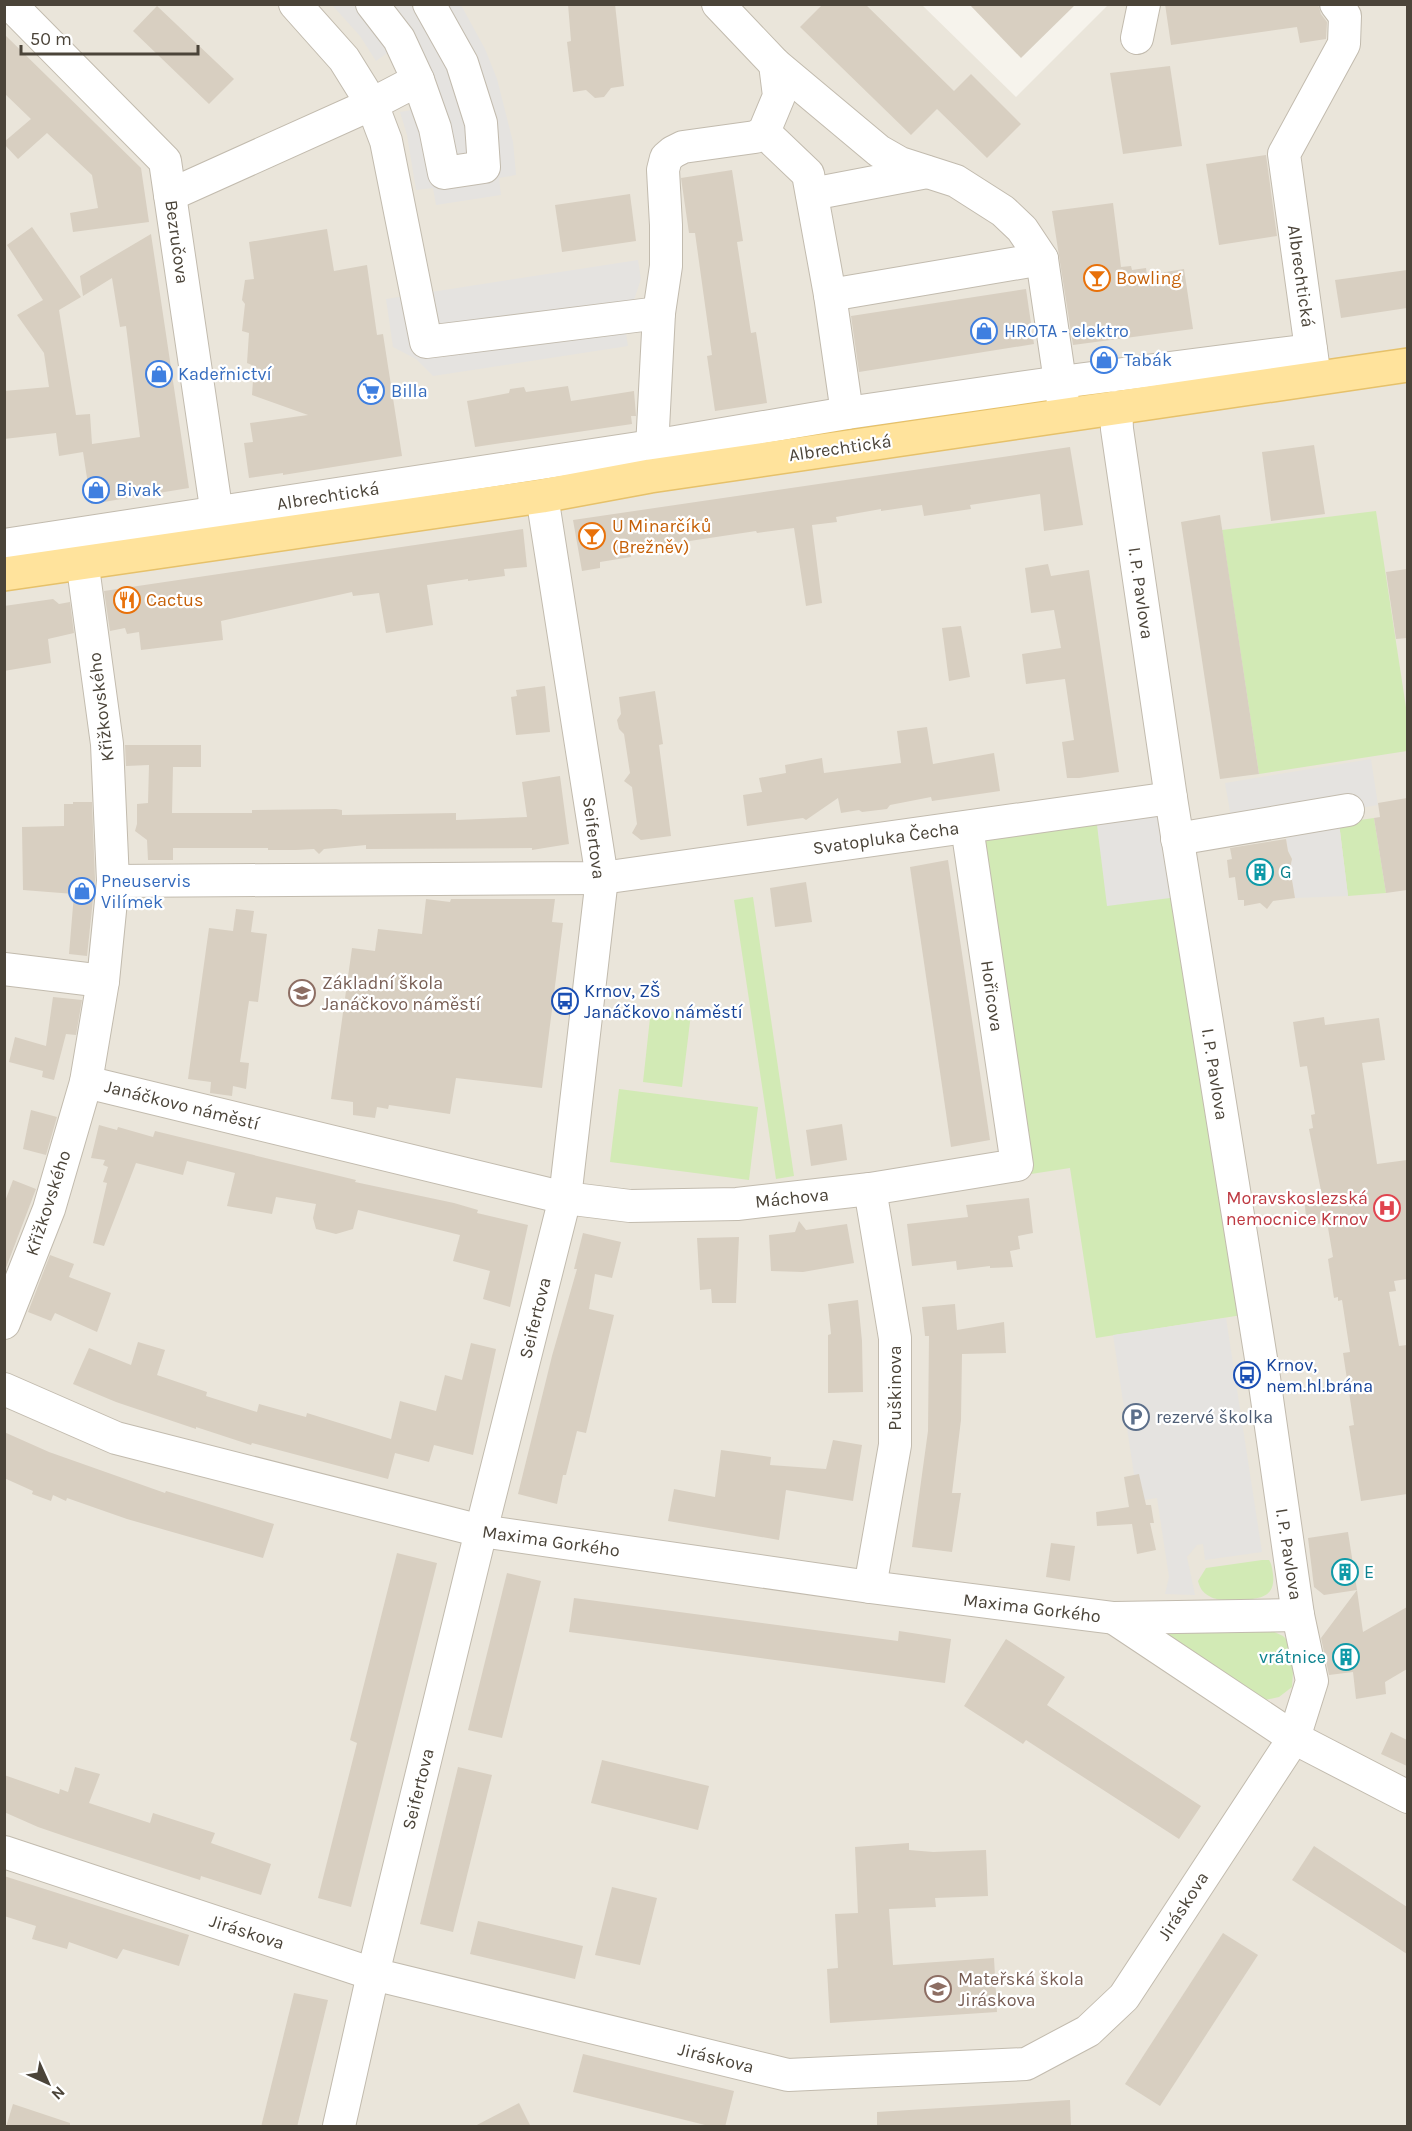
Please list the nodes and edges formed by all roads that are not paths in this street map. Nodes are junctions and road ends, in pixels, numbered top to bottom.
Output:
1 (10, 4) edge
2 (295, 4) edge
3 (372, 4) edge
4 (429, 4) edge
5 (718, 4) edge
6 (1144, 4) edge
7 (1336, 4) edge
8 (1137, 38) dead end
9 (775, 64) junction
10 (418, 80) junction
11 (372, 104) junction
12 (764, 132) junction
13 (927, 172) junction
14 (812, 194) junction
15 (170, 195) junction
16 (1042, 259) junction
17 (830, 295) junction
18 (659, 313) junction
19 (1313, 364) junction
20 (1407, 365) edge
21 (1060, 382) junction
22 (1116, 407) junction
23 (848, 413) junction
24 (1065, 415) junction
25 (651, 461) junction
26 (542, 496) junction
27 (219, 527) junction
28 (4, 545) edge
29 (80, 548) junction
30 (4, 574) edge
31 (1171, 798) junction
32 (1348, 810) dead end
33 (967, 827) junction
34 (1177, 839) junction
35 (602, 879) junction
36 (113, 881) junction
37 (4, 969) edge
38 (103, 981) junction
39 (86, 1082) junction
40 (1017, 1166) joint
41 (870, 1189) junction
42 (565, 1198) junction
43 (4, 1323) edge
44 (4, 1389) edge
45 (481, 1531) junction
46 (870, 1587) junction
47 (1298, 1615) junction
48 (1114, 1618) junction
49 (1294, 1738) junction
50 (1407, 1797) edge
51 (4, 1852) edge
52 (374, 1974) junction
53 (339, 2127) edge

1 - 15 street, Bezručova
2 - 11 street
3 - 10 street
4 - 10 street
5 - 9 street
6 - 8 street
7 - 19 street, Albrechtická
9 - 12 street
9 - 13 street
10 - 11 street
11 - 15 street
11 - 18 street
12 - 14 street, Albrechtická
12 - 18 street
13 - 14 street
13 - 16 street
14 - 17 street, Albrechtická
15 - 27 street, Bezručova
16 - 17 street
16 - 21 street
17 - 23 street, Albrechtická
18 - 25 street
19 - 20 main road, Albrechtická
19 - 21 street, Albrechtická
19 - 22 main road, Albrechtická
21 - 23 street, Albrechtická
21 - 24 street
22 - 24 main road, Albrechtická
22 - 31 street, I. P. Pavlova
23 - 25 street, Albrechtická
24 - 25 main road, Albrechtická
25 - 26 main road, Albrechtická
25 - 27 street, Albrechtická
26 - 27 main road, Albrechtická
26 - 35 street, Seifertova
27 - 29 main road, Albrechtická
28 - 29 street, Albrechtická
29 - 30 main road, Albrechtická
29 - 36 street, Křižkovského
31 - 33 street, Svatopluka Čecha
31 - 34 street, I. P. Pavlova
32 - 34 street
33 - 35 street, Svatopluka Čecha
33 - 40 street, Hořicova
34 - 47 street, I. P. Pavlova
35 - 36 street
35 - 42 street, Seifertova
36 - 38 street, Janáčkovo náměstí
37 - 38 street
38 - 39 street, Janáčkovo náměstí
39 - 42 street, Janáčkovo náměstí
39 - 43 street, Křižkovského
40 - 41 street, Máchova
41 - 42 street, Máchova
41 - 46 street, Puškinova
42 - 45 street, Seifertova
44 - 45 street, Maxima Gorkého
45 - 46 street, Maxima Gorkého
45 - 52 street, Seifertova
46 - 48 street, Maxima Gorkého
47 - 48 street, Maxima Gorkého
47 - 49 street, I. P. Pavlova
48 - 49 street, Maxima Gorkého
49 - 50 street, Maxima Gorkého
49 - 52 street, Jiráskova
51 - 52 street, Jiráskova
52 - 53 street, Seifertova

